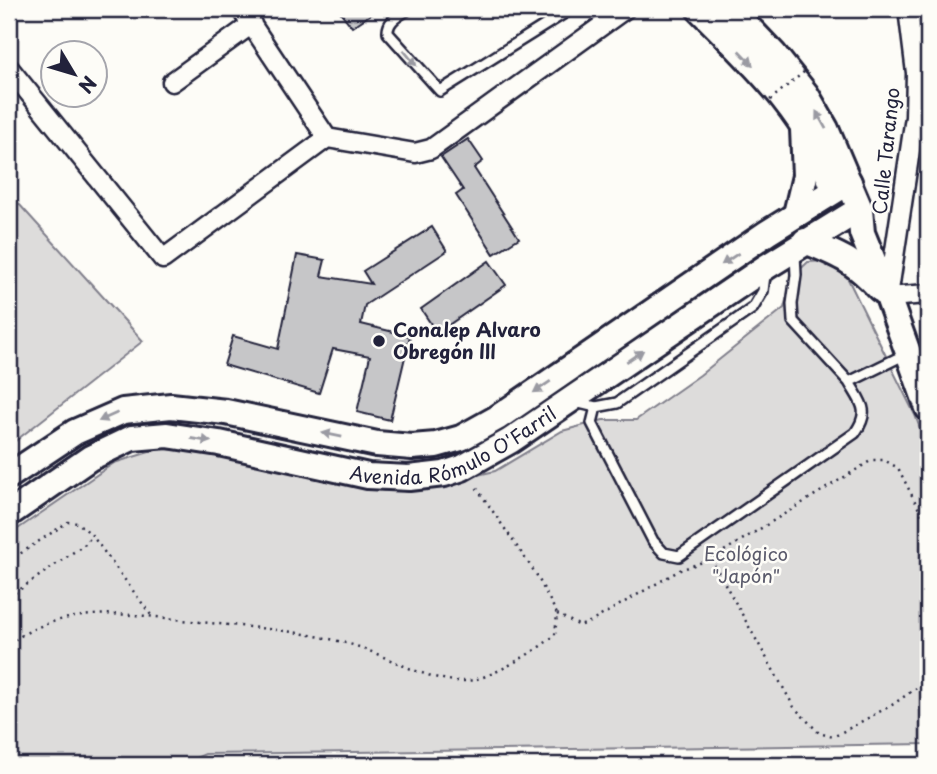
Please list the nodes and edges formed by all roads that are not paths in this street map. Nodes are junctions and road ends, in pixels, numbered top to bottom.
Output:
1 (241, 9) edge
2 (409, 9) edge
3 (571, 9) edge
4 (625, 9) edge
5 (699, 9) edge
6 (731, 9) edge
7 (908, 9) edge
8 (922, 9) edge
9 (928, 18) edge
10 (252, 24) junction
11 (9, 68) edge
12 (172, 82) dead end
13 (802, 125) junction
14 (327, 138) junction
15 (842, 186) junction
16 (796, 214) junction
17 (856, 220) junction
18 (767, 233) junction
19 (787, 253) junction
20 (928, 294) edge
21 (888, 297) junction
22 (908, 353) junction
23 (849, 382) junction
24 (570, 400) junction
25 (596, 407) junction
26 (928, 408) edge
27 (9, 476) edge
28 (9, 514) edge

1 - 10 street
2 -> 3 lane
4 - 14 street
5 -> 13 main road
15 -> 6 main road
7 - 21 street, Calle Tarango
8 - 9 street
10 - 12 street
10 - 14 street
11 - 14 street
13 - 15 main road
13 - 16 main road
15 - 16 main road, Avenida Rómulo O'Farril
15 - 17 main road
16 - 18 main road, Avenida Rómulo O'Farril
17 - 19 main road, Avenida Rómulo O'Farril
17 - 21 main road
18 - 19 main road
18 -> 27 main road, Avenida Rómulo O'Farril
19 - 21 main road
19 - 23 lane
24 -> 19 main road, Avenida Rómulo O'Farril
19 - 25 lane
20 - 21 street
21 - 22 main road
22 - 23 lane
22 - 26 main road
23 - 25 lane
24 - 25 lane
28 -> 24 main road, Avenida Rómulo O'Farril

